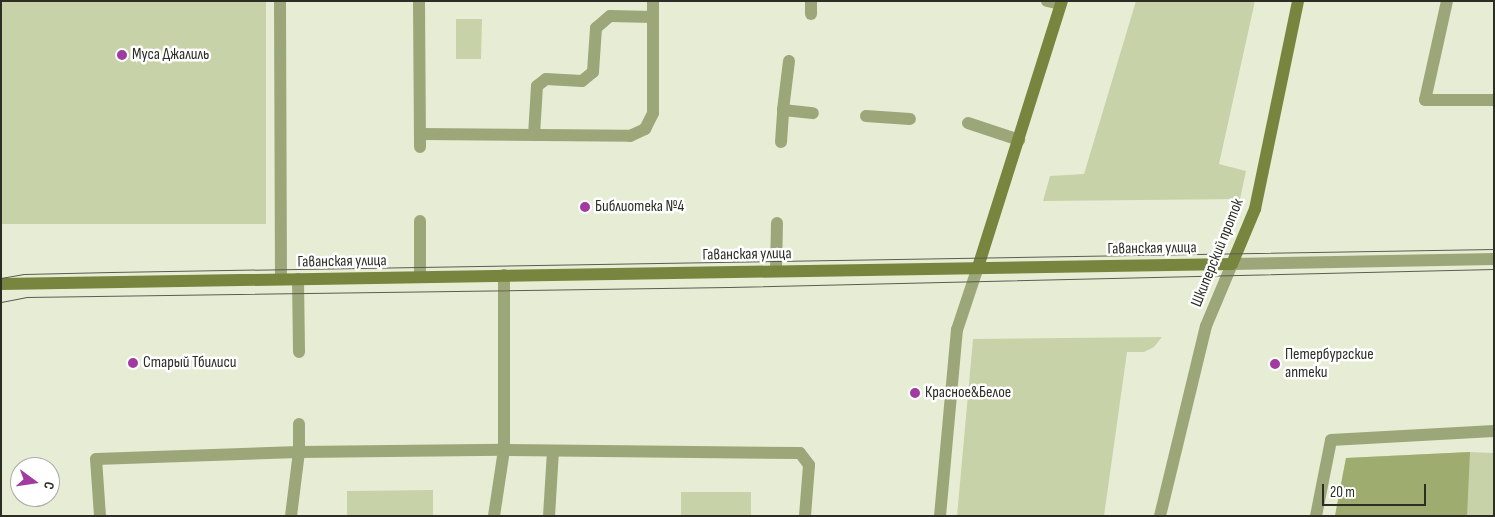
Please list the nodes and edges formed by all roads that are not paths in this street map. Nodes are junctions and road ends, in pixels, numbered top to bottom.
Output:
1 (280, 1) edge
2 (419, 1) edge
3 (654, 1) edge
4 (1047, 1) edge
5 (1298, 1) edge
6 (1447, 1) edge
7 (1062, 3) edge
8 (653, 17) junction
9 (789, 61) dead end
10 (1494, 100) edge
11 (783, 110) junction
12 (813, 113) dead end
13 (866, 116) dead end
14 (910, 119) dead end
15 (968, 123) dead end
16 (534, 135) junction
17 (1019, 140) junction
18 (781, 142) dead end
19 (420, 220) dead end
20 (777, 223) dead end
21 (1494, 259) edge
22 (1232, 264) junction
23 (978, 267) junction
24 (776, 270) junction
25 (504, 275) junction
26 (420, 277) junction
27 (282, 279) junction
28 (298, 279) junction
29 (1, 284) edge
30 (298, 352) dead end
31 (299, 424) dead end
32 (1494, 431) edge
33 (504, 450) junction
34 (554, 451) junction
35 (299, 452) junction
36 (100, 516) edge
37 (291, 516) edge
38 (494, 516) edge
39 (549, 516) edge
40 (805, 516) edge
41 (940, 516) edge
42 (1160, 516) edge
43 (1316, 516) edge

1 - 27 street
2 - 16 street
3 - 8 street
4 - 7 street
5 - 22 main road, Шкиперский проток
6 - 10 street
7 - 17 main road
8 - 16 street
8 - 16 street
9 - 11 street
11 - 12 street
11 - 18 street
13 - 14 street
15 - 17 street
17 - 23 main road
19 - 26 street
20 - 24 street
21 - 22 street, Гаванская улица
22 - 23 main road, Гаванская улица
22 - 42 street, Шкиперский проток
23 - 24 main road, Гаванская улица
23 - 41 street
24 - 25 main road, Гаванская улица
25 - 26 main road, Гаванская улица
25 - 33 street
26 - 28 main road, Гаванская улица
27 - 28 main road, Гаванская улица
27 - 29 main road, Гаванская улица
28 - 30 street
31 - 35 street
32 - 43 street
33 - 34 street
33 - 35 street
33 - 38 street
34 - 39 street
34 - 40 street
35 - 36 street
35 - 37 street

